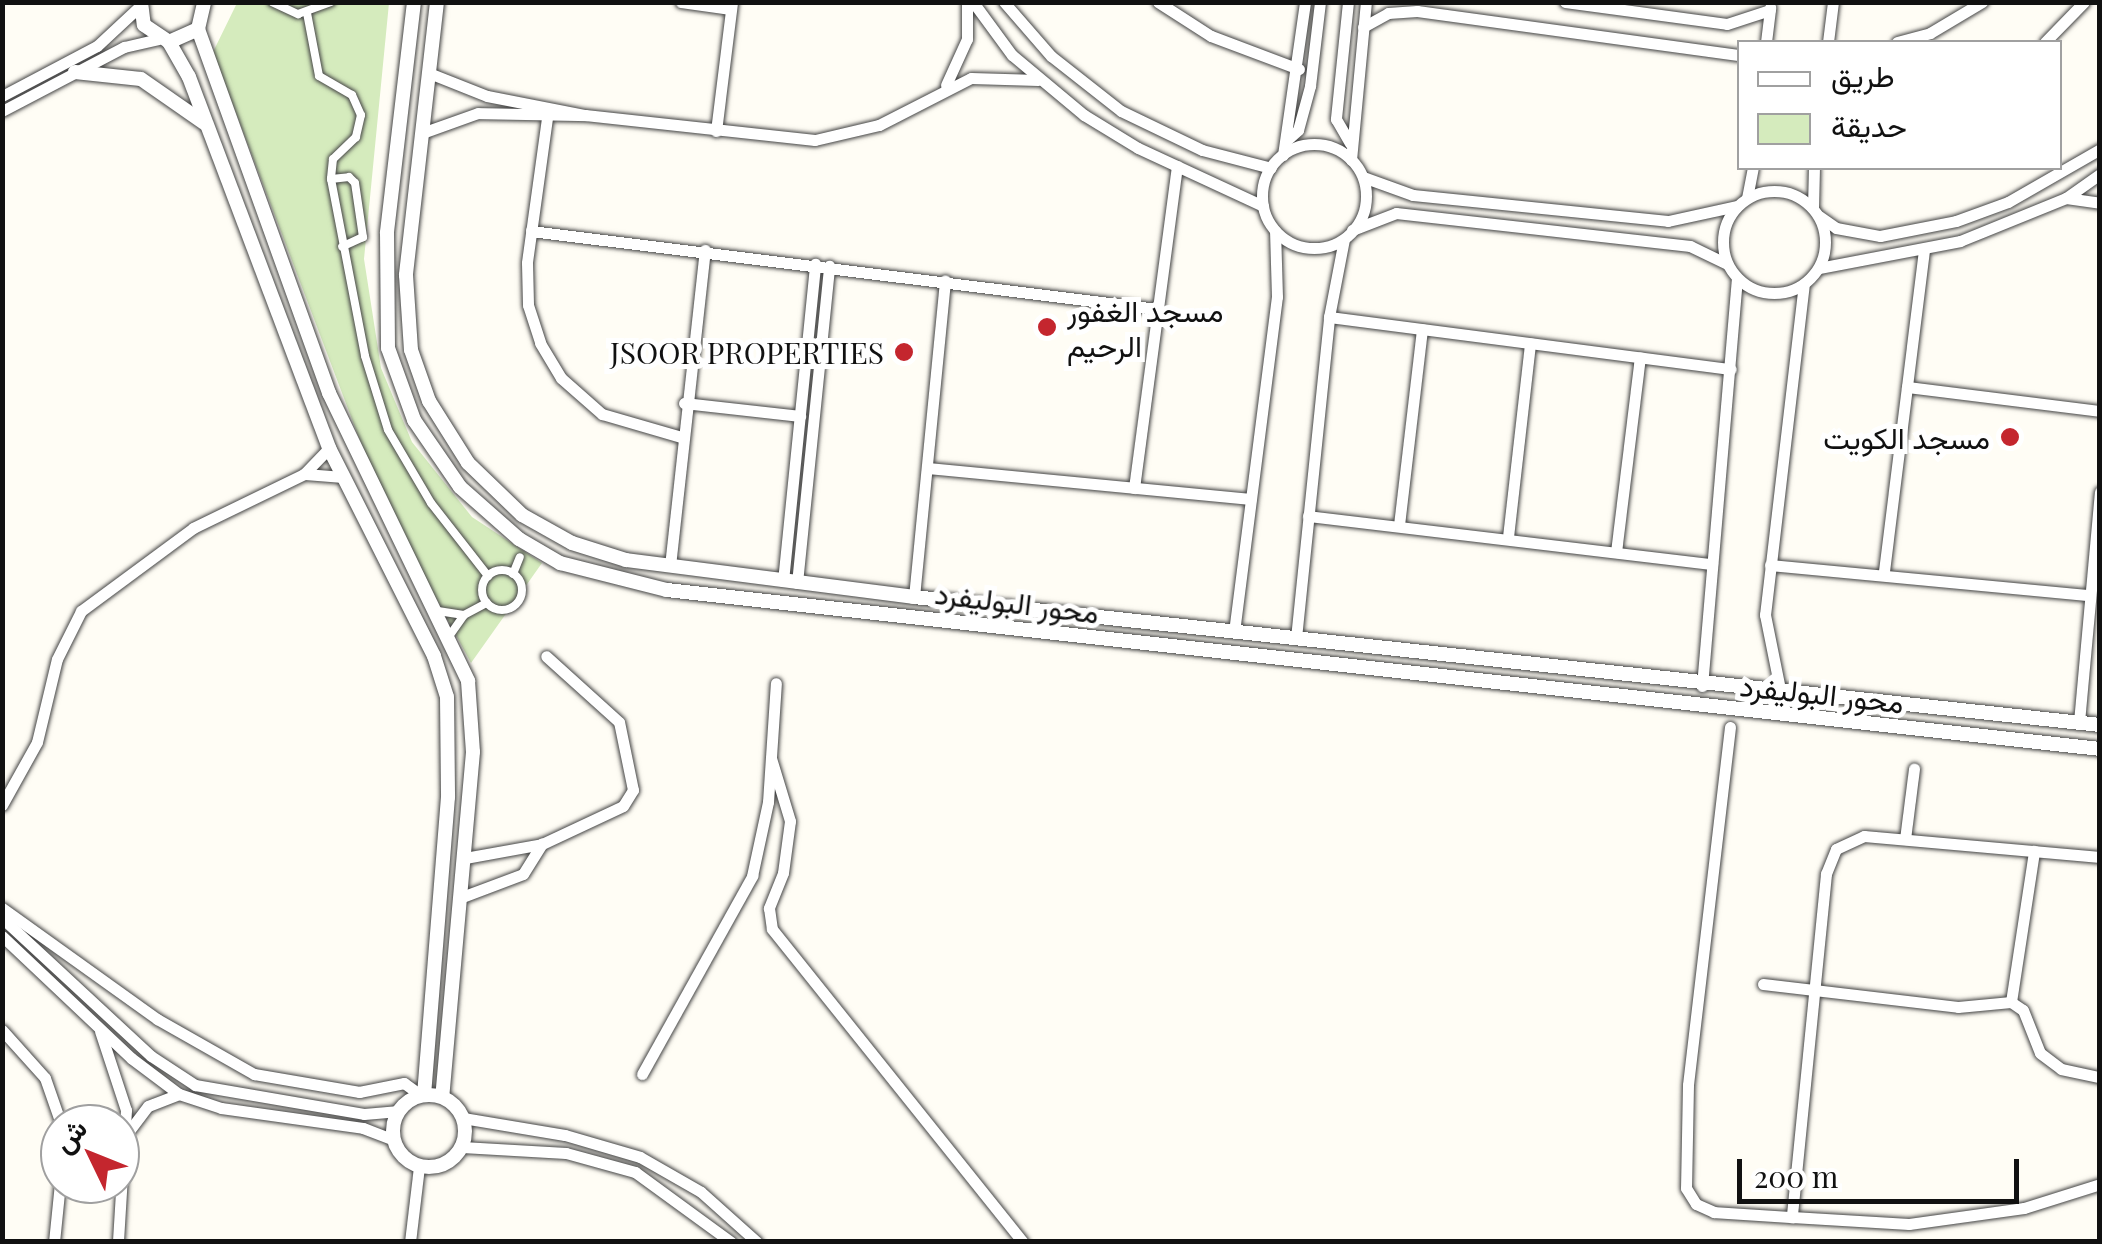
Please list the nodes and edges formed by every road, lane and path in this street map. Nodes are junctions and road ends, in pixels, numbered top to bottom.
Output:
1 (272, 2) edge
2 (331, 2) edge
3 (414, 2) edge
4 (438, 2) edge
5 (681, 2) edge
6 (970, 2) edge
7 (1004, 2) edge
8 (1158, 2) edge
9 (1305, 2) edge
10 (1320, 2) edge
11 (1348, 2) edge
12 (1366, 2) edge
13 (1565, 2) edge
14 (1833, 2) edge
15 (1982, 2) edge
16 (2084, 2) edge
17 (140, 4) edge
18 (207, 5) edge
19 (731, 6) edge
20 (1770, 6) edge
21 (307, 13) junction
22 (1362, 27) junction
23 (198, 28) junction
24 (163, 40) junction
25 (1766, 40) edge
26 (1828, 40) edge
27 (1904, 40) edge
28 (2048, 40) edge
29 (1737, 55) edge
30 (1299, 70) junction
31 (75, 72) junction
32 (429, 72) junction
33 (1038, 80) junction
34 (946, 85) junction
35 (2, 96) edge
36 (2, 111) edge
37 (585, 116) junction
38 (546, 118) junction
39 (207, 127) junction
40 (716, 130) junction
41 (422, 134) junction
42 (1286, 140) junction
43 (1350, 143) junction
44 (2100, 148) edge
45 (1283, 155) junction
46 (1351, 160) junction
47 (1177, 166) junction
48 (1271, 168) junction
49 (1752, 170) edge
50 (1814, 170) edge
51 (2100, 174) edge
52 (1363, 177) junction
53 (331, 179) junction
54 (2066, 198) junction
55 (1742, 202) junction
56 (2100, 203) edge
57 (1263, 206) junction
58 (1816, 212) junction
59 (1275, 231) junction
60 (532, 232) junction
61 (1348, 235) junction
62 (342, 246) junction
63 (705, 250) junction
64 (1924, 252) junction
65 (815, 264) junction
66 (1727, 264) junction
67 (829, 266) junction
68 (1819, 268) junction
69 (1737, 278) junction
70 (946, 281) junction
71 (1804, 284) junction
72 (1157, 309) junction
73 (1329, 317) junction
74 (1422, 329) junction
75 (1530, 343) junction
76 (1640, 357) junction
77 (1730, 368) junction
78 (1907, 386) junction
79 (684, 402) junction
80 (2100, 411) edge
81 (800, 416) junction
82 (681, 437) junction
83 (329, 448) junction
84 (928, 468) junction
85 (304, 474) junction
86 (344, 477) junction
87 (1134, 488) junction
88 (2100, 492) edge
89 (1251, 499) junction
90 (1308, 516) junction
91 (1399, 525) junction
92 (1508, 538) junction
93 (1616, 552) junction
94 (520, 557) dead end
95 (1712, 564) junction
96 (1770, 564) junction
97 (670, 566) junction
98 (1884, 571) junction
99 (514, 574) junction
100 (488, 576) junction
101 (790, 582) junction
102 (2087, 595) junction
103 (914, 598) junction
104 (487, 604) junction
105 (438, 612) junction
106 (464, 615) junction
107 (1234, 632) junction
108 (450, 635) junction
109 (1296, 638) junction
110 (546, 656) dead end
111 (776, 683) dead end
112 (1702, 686) junction
113 (1781, 694) junction
114 (2079, 722) junction
115 (2100, 725) edge
116 (1730, 728) dead end
117 (2100, 749) edge
118 (771, 758) junction
119 (1914, 769) dead end
120 (2, 805) edge
121 (1904, 839) junction
122 (542, 844) junction
123 (2034, 851) junction
124 (2100, 857) edge
125 (466, 858) junction
126 (462, 897) junction
127 (2, 908) edge
128 (2, 918) edge
129 (2, 936) edge
130 (1763, 984) dead end
131 (1815, 990) junction
132 (2011, 1002) junction
133 (97, 1024) junction
134 (2, 1030) edge
135 (427, 1051) junction
136 (449, 1053) junction
137 (642, 1074) dead end
138 (2100, 1077) edge
139 (180, 1094) junction
140 (423, 1095) junction
141 (442, 1097) junction
142 (54, 1104) edge
143 (124, 1104) edge
144 (399, 1111) junction
145 (140, 1117) edge
146 (463, 1118) junction
147 (394, 1140) junction
148 (462, 1147) junction
149 (419, 1166) junction
150 (2100, 1184) edge
151 (58, 1204) edge
152 (121, 1204) edge
153 (1792, 1217) junction
154 (54, 1242) edge
155 (118, 1242) edge
156 (410, 1242) edge
157 (731, 1242) edge
158 (758, 1242) edge
159 (1023, 1242) edge

1 - 21 street
2 - 21 street
3 - 117 street, محور البوليفرد
4 - 32 street, محور البوليفرد
5 - 19 street
6 - 33 street
6 - 34 street
7 - 48 street
8 - 30 street
9 - 30 street
10 - 42 street
11 - 43 street
12 - 22 street
13 - 20 street
14 - 26 street
15 - 27 street
16 - 28 street
17 - 24 street
17 - 35 street
18 - 23 street
19 - 40 street
20 - 25 street
21 - 53 street
22 - 29 street
22 - 43 street
23 - 24 street
23 - 105 street
24 - 31 street
24 - 39 street
30 - 42 street
31 - 36 street
31 - 39 street
32 - 37 street
32 - 41 street, محور البوليفرد
33 - 34 street
33 - 47 street
34 - 40 street
37 - 38 street
37 - 40 street
38 - 41 street
38 - 60 street
39 - 83 street
41 - 97 street, محور البوليفرد
42 - 45 street
43 - 46 street
44 - 58 street
45 - 46 street
45 - 48 street
46 - 52 street
47 - 57 street
47 - 72 street
48 - 57 street
49 - 55 street
50 - 58 street
51 - 54 street
52 - 55 street
52 - 61 street
53 - 62 street
53 - 62 street
54 - 56 street
54 - 64 street
55 - 58 street
55 - 66 street
57 - 59 street
58 - 68 street
59 - 61 street
59 - 89 street
60 - 63 street
60 - 82 street
61 - 66 street
61 - 73 street
62 - 100 street
63 - 65 street
63 - 79 street
64 - 68 street
64 - 78 street
65 - 67 street
65 - 81 street
66 - 69 street
67 - 70 street
67 - 101 street
68 - 71 street
69 - 71 street
69 - 77 street
70 - 72 street
70 - 84 street
71 - 96 street
72 - 87 street
73 - 74 street
73 - 90 street
74 - 75 street
74 - 91 street
75 - 76 street
75 - 92 street
76 - 77 street
76 - 93 street
77 - 95 street
78 - 80 street
78 - 98 street
79 - 81 street
79 - 82 street
81 - 101 street
82 - 97 street
83 - 85 street
83 - 86 street
84 - 87 street
84 - 103 street
85 - 86 street
85 - 120 street
86 - 135 street
87 - 89 street
88 - 102 street
89 - 107 street
90 - 91 street
90 - 109 street
91 - 92 street
92 - 93 street
93 - 95 street
94 - 99 street
95 - 112 street
96 - 98 street
96 - 113 street
97 - 101 street, محور البوليفرد
98 - 102 street
99 - 100 street
99 - 104 street
100 - 104 street
101 - 103 street, محور البوليفرد
102 - 114 street
103 - 107 street, محور البوليفرد
104 - 106 street
105 - 106 street
105 - 108 street
106 - 108 street
107 - 109 street, محور البوليفرد
108 - 125 street
109 - 112 street, محور البوليفرد
110 - 122 street
111 - 118 street
112 - 113 street, محور البوليفرد
113 - 114 street, محور البوليفرد
114 - 115 street, محور البوليفرد
116 - 153 street
118 - 137 street
118 - 159 street
119 - 121 street
121 - 123 street
121 - 131 street
122 - 125 street
122 - 126 street
123 - 124 street
123 - 132 street
125 - 126 street
126 - 136 street
127 - 140 street
128 - 144 street
129 - 133 street
130 - 131 street
131 - 132 street
131 - 153 street
132 - 138 street
133 - 139 street
133 - 143 street
134 - 142 street
135 - 136 street
135 - 140 street
136 - 141 street
139 - 145 street
139 - 147 street
140 - 141 street
140 - 144 street
141 - 146 street
144 - 147 street
146 - 148 street
146 - 158 street
147 - 149 street
148 - 149 street
148 - 157 street
149 - 156 street
150 - 153 street
151 - 154 street
152 - 155 street

